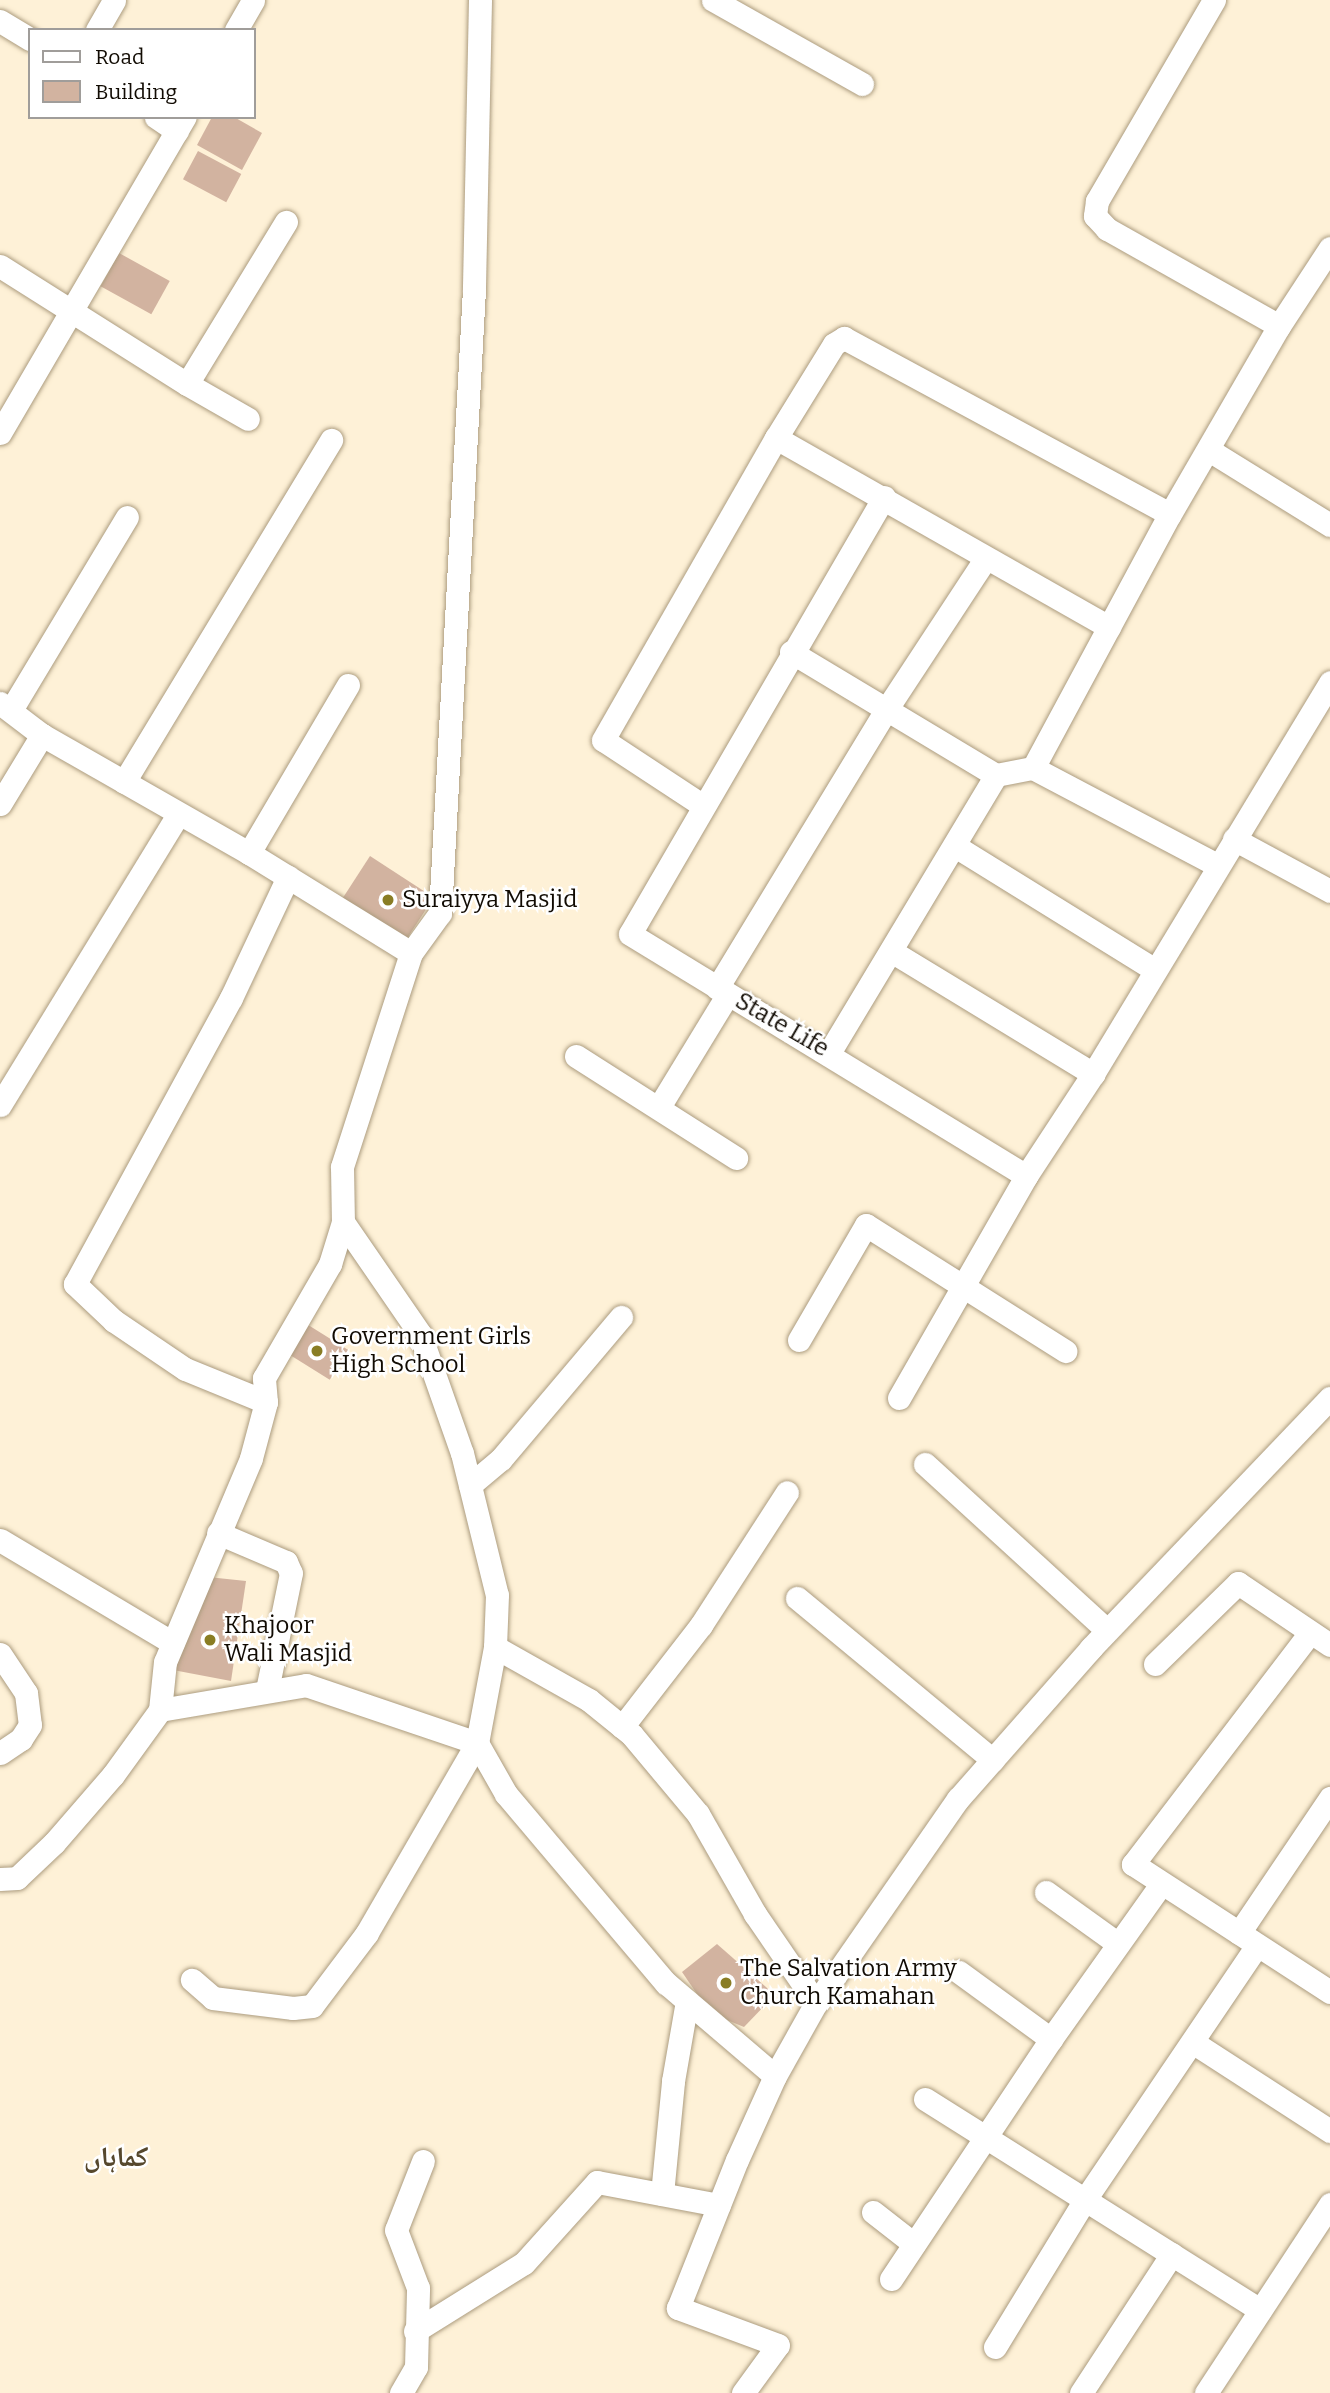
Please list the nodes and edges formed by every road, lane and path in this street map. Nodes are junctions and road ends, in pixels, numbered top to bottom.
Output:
1 (114, 0) edge
2 (253, 0) edge
3 (480, 0) edge
4 (713, 0) edge
5 (1214, 0) edge
6 (0, 20) edge
7 (98, 28) edge
8 (237, 28) edge
9 (28, 38) edge
10 (862, 84) dead end
11 (163, 119) edge
12 (181, 124) edge
13 (286, 222) dead end
14 (1327, 261) edge
15 (0, 266) edge
16 (72, 312) junction
17 (1279, 326) junction
18 (187, 384) junction
19 (248, 419) dead end
20 (0, 433) edge
21 (776, 438) junction
22 (331, 440) dead end
23 (1209, 450) junction
24 (884, 497) junction
25 (1170, 514) junction
26 (127, 517) dead end
27 (1330, 525) edge
28 (985, 558) junction
29 (1109, 627) junction
30 (791, 652) junction
31 (1330, 682) edge
32 (348, 685) dead end
33 (5, 707) edge
34 (886, 710) junction
35 (42, 735) junction
36 (1033, 768) junction
37 (996, 775) junction
38 (124, 782) junction
39 (0, 804) edge
40 (702, 805) junction
41 (178, 814) junction
42 (1234, 839) junction
43 (955, 846) junction
44 (249, 853) junction
45 (1217, 865) junction
46 (288, 877) junction
47 (1330, 891) edge
48 (891, 951) junction
49 (411, 953) junction
50 (1155, 970) junction
51 (723, 991) junction
52 (830, 1053) junction
53 (576, 1056) dead end
54 (1093, 1074) junction
55 (0, 1105) edge
56 (659, 1107) junction
57 (736, 1158) dead end
58 (1026, 1176) junction
59 (344, 1222) junction
60 (962, 1286) junction
61 (621, 1317) dead end
62 (799, 1340) dead end
63 (1065, 1351) dead end
64 (899, 1398) dead end
65 (1330, 1398) edge
66 (266, 1402) junction
67 (925, 1464) dead end
68 (470, 1485) junction
69 (787, 1492) dead end
70 (218, 1532) junction
71 (0, 1540) edge
72 (797, 1598) dead end
73 (1107, 1630) junction
74 (1308, 1634) junction
75 (173, 1643) junction
76 (1330, 1645) edge
77 (495, 1647) junction
78 (0, 1654) edge
79 (1155, 1664) dead end
80 (267, 1690) junction
81 (160, 1710) junction
82 (622, 1727) junction
83 (477, 1744) junction
84 (0, 1754) edge
85 (993, 1760) junction
86 (1330, 1798) edge
87 (0, 1879) edge
88 (1162, 1883) junction
89 (1046, 1892) dead end
90 (1248, 1939) junction
91 (1117, 1942) junction
92 (959, 1972) dead end
93 (192, 1980) dead end
94 (1329, 1990) edge
95 (687, 2001) junction
96 (816, 2003) junction
97 (1051, 2039) junction
98 (1194, 2043) junction
99 (775, 2076) junction
100 (925, 2099) dead end
101 (1330, 2131) edge
102 (987, 2136) junction
103 (423, 2161) dead end
104 (662, 2194) junction
105 (1086, 2198) junction
106 (1330, 2204) edge
107 (719, 2205) junction
108 (873, 2212) dead end
109 (914, 2245) junction
110 (1172, 2254) junction
111 (891, 2279) dead end
112 (1260, 2310) junction
113 (415, 2331) junction
114 (995, 2347) dead end
115 (401, 2393) edge
116 (743, 2393) edge
117 (1081, 2393) edge
118 (1206, 2393) edge

1 - 7 street
2 - 8 street
3 - 49 street
4 - 10 street
5 - 17 street
6 - 9 street
11 - 12 street
12 - 16 street
13 - 18 street
14 - 17 street
15 - 16 street
16 - 18 street
16 - 20 street
17 - 23 street
18 - 19 street
21 - 24 street
21 - 25 street
21 - 40 street
22 - 38 street
23 - 25 street
23 - 27 street
24 - 28 street
24 - 30 street, State Life
25 - 29 street
26 - 33 street
28 - 29 street
28 - 34 street
29 - 36 street
30 - 34 street
30 - 40 street, State Life
31 - 42 street
32 - 44 street
33 - 35 street
34 - 37 street
34 - 51 street
35 - 38 street
35 - 39 street
36 - 37 street
36 - 45 street
37 - 43 street
38 - 41 street
40 - 51 street, State Life
41 - 44 street
41 - 55 street
42 - 45 street
42 - 47 street
43 - 48 street
43 - 50 street
44 - 46 street
45 - 50 street
46 - 49 street
46 - 66 street
48 - 52 street
48 - 54 street
49 - 59 street
50 - 54 street
51 - 52 street, State Life
51 - 56 street
52 - 58 street, State Life
53 - 56 street
54 - 58 street
56 - 57 street
58 - 60 street
59 - 66 street
59 - 68 street
60 - 62 street
60 - 63 street
60 - 64 street
61 - 68 street
65 - 73 street
66 - 70 street
67 - 73 street
68 - 77 street
69 - 82 street
70 - 75 street
70 - 80 street
71 - 75 street
72 - 85 street
73 - 85 street
74 - 76 street
74 - 79 street
74 - 88 street
75 - 81 street
77 - 82 street
77 - 83 street
78 - 84 street
80 - 81 street
80 - 83 street
81 - 87 street
82 - 96 street
83 - 93 street
83 - 95 street
85 - 96 street
86 - 90 street
88 - 90 street
88 - 91 street
89 - 91 street
90 - 94 street
90 - 98 street
91 - 97 street
92 - 97 street
95 - 99 street
95 - 104 street
96 - 99 street
97 - 102 street
98 - 101 street
98 - 105 street
99 - 107 street
100 - 102 street
102 - 105 street
102 - 109 street
103 - 113 street
104 - 107 street
104 - 113 street
105 - 110 street
105 - 114 street
106 - 112 street
107 - 116 street
108 - 109 street
109 - 111 street
110 - 112 street
110 - 117 street
112 - 118 street
113 - 115 street

